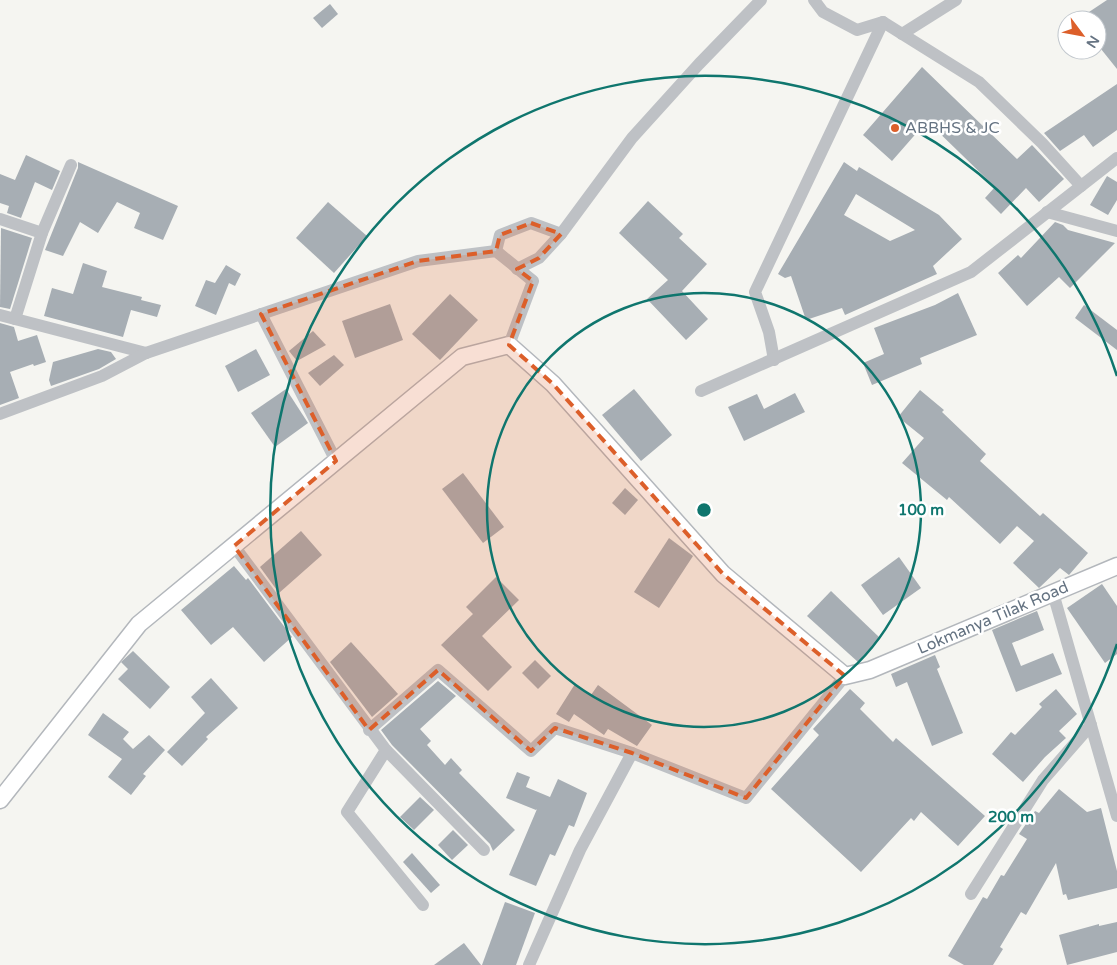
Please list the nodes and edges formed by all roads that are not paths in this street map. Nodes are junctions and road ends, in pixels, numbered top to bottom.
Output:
1 (761, 0) edge
2 (814, 0) edge
3 (956, 0) edge
4 (883, 22) junction
5 (902, 34) junction
6 (1117, 158) edge
7 (71, 165) dead end
8 (1081, 186) junction
9 (1047, 212) junction
10 (0, 219) edge
11 (1117, 231) edge
12 (42, 233) junction
13 (561, 234) junction
14 (496, 251) junction
15 (518, 269) junction
16 (261, 314) junction
17 (0, 315) edge
18 (14, 319) junction
19 (509, 345) junction
20 (146, 353) junction
21 (774, 360) junction
22 (701, 391) dead end
23 (0, 414) edge
24 (336, 461) junction
25 (234, 546) junction
26 (1117, 566) edge
27 (1053, 593) junction
28 (846, 676) junction
29 (1091, 725) junction
30 (369, 730) junction
31 (386, 750) junction
32 (632, 753) junction
33 (0, 800) edge
34 (1117, 816) edge
35 (484, 850) dead end
36 (971, 894) dead end
37 (423, 905) dead end
38 (529, 965) edge

1 - 13 street
2 - 4 street
3 - 5 street
4 - 5 street
4 - 21 street
5 - 8 street
6 - 8 street
7 - 12 street
8 - 9 street
9 - 11 street
9 - 21 street
10 - 12 street
12 - 18 street
13 - 14 street
13 - 15 street
14 - 15 street
14 - 16 street
15 - 19 street
16 - 20 street
16 - 24 street
17 - 18 street
18 - 20 street
19 - 24 main road
19 - 28 main road
20 - 23 street
21 - 22 street
24 - 25 main road
25 - 30 street
25 - 33 main road
26 - 27 main road, Lokmanya Tilak Road
27 - 28 main road, Lokmanya Tilak Road
27 - 29 street
28 - 32 street
29 - 34 street
29 - 36 street
30 - 31 street
30 - 32 street
31 - 35 street
31 - 37 street
32 - 38 street

